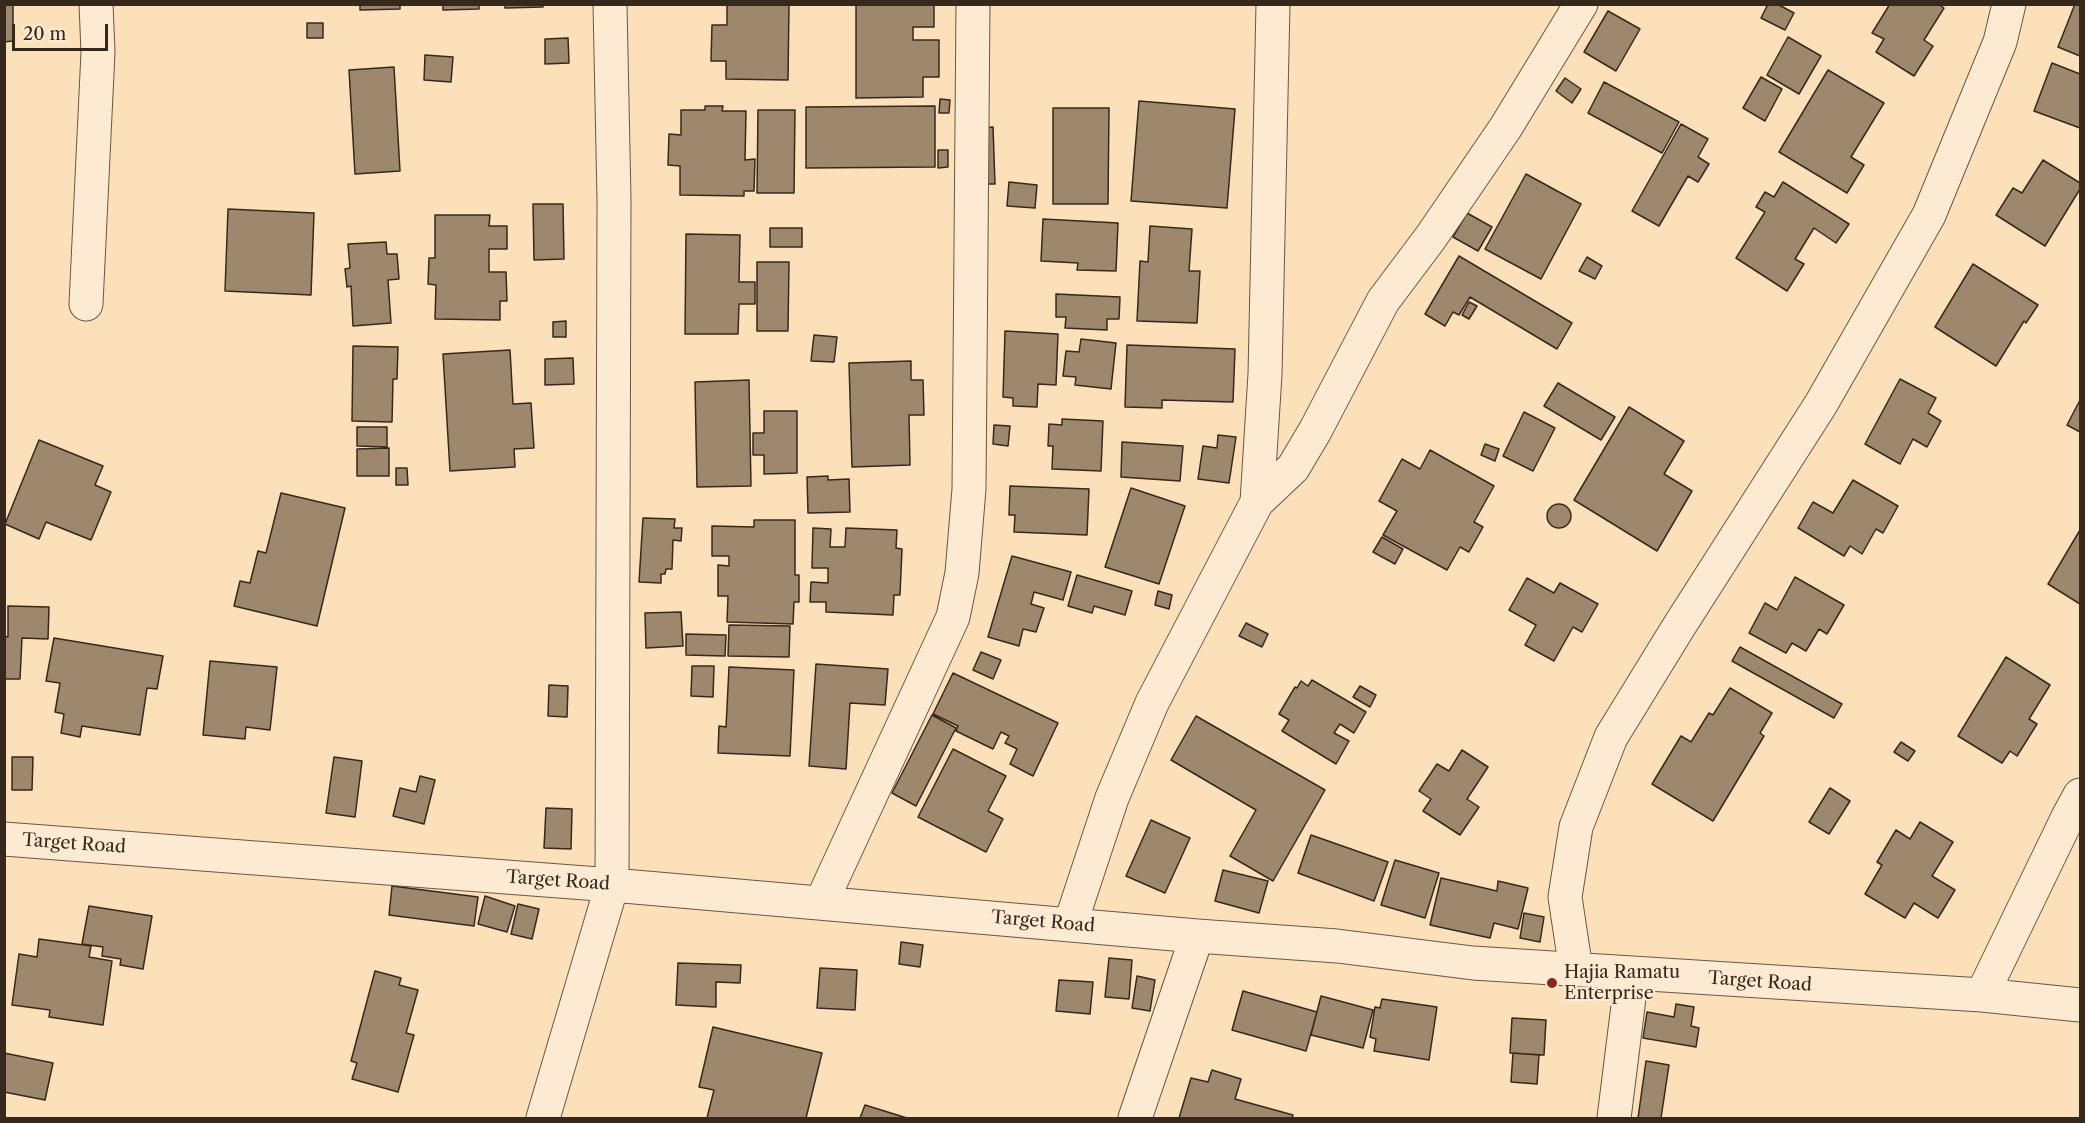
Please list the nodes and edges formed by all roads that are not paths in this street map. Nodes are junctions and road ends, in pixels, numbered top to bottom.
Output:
1 (96, 4) edge
2 (610, 4) edge
3 (973, 4) edge
4 (1273, 4) edge
5 (1581, 4) edge
6 (2010, 4) edge
7 (86, 304) dead end
8 (1257, 502) junction
9 (2080, 795) edge
10 (4, 839) edge
11 (612, 885) junction
12 (820, 903) junction
13 (1070, 925) junction
14 (1197, 936) junction
15 (1576, 970) junction
16 (1632, 974) junction
17 (1982, 995) junction
18 (2080, 1005) edge
19 (543, 1119) edge
20 (1135, 1119) edge
21 (1614, 1119) edge

1 - 7 street
2 - 11 street
3 - 12 street
4 - 8 street
5 - 8 street
6 - 15 street
8 - 13 street
9 - 17 street
10 - 11 street, Target Road
11 - 12 street, Target Road
11 - 19 street
12 - 13 street, Target Road
13 - 14 street, Target Road
14 - 15 street, Target Road
14 - 20 street
15 - 16 street, Target Road
16 - 17 street, Target Road
16 - 21 street
17 - 18 street, Target Road

